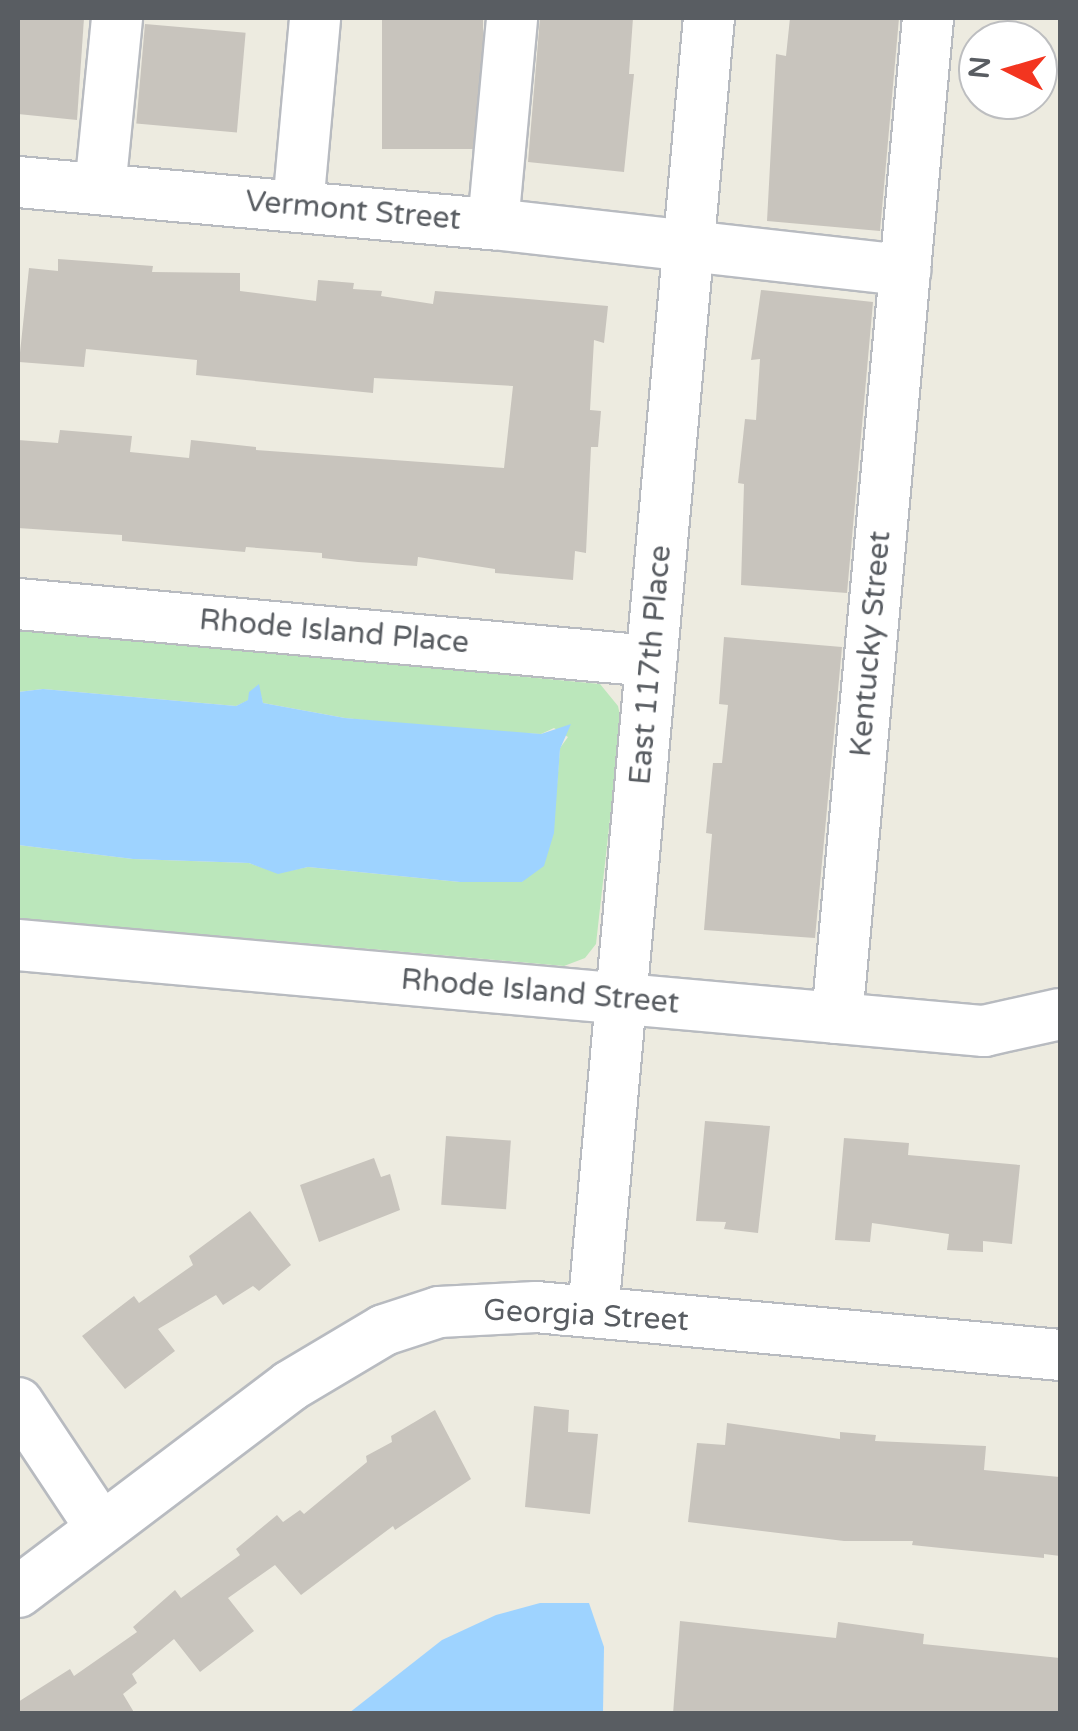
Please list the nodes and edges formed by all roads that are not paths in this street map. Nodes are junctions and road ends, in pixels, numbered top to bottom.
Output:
1 (117, 18) edge
2 (315, 18) edge
3 (512, 18) edge
4 (709, 18) edge
5 (928, 18) edge
6 (18, 182) edge
7 (100, 189) junction
8 (298, 206) junction
9 (493, 224) junction
10 (688, 245) junction
11 (905, 270) junction
12 (18, 604) edge
13 (651, 661) junction
14 (18, 946) edge
15 (621, 999) junction
16 (1060, 1014) edge
17 (837, 1018) junction
18 (593, 1312) junction
19 (1060, 1355) edge
20 (18, 1403) edge
21 (101, 1528) junction
22 (18, 1592) edge

1 - 7 street
2 - 8 street
3 - 9 street
4 - 10 street, East 117th Place
5 - 11 street, Kentucky Street
6 - 7 street, Vermont Street
7 - 8 street, Vermont Street
8 - 9 street, Vermont Street
9 - 10 street, Vermont Street
10 - 11 street, Vermont Street
10 - 13 street, East 117th Place
11 - 17 street, Kentucky Street
12 - 13 street, Rhode Island Place
13 - 15 street, East 117th Place
14 - 15 street, Rhode Island Street
15 - 17 street, Rhode Island Street
15 - 18 street, East 117th Place
16 - 17 street, Rhode Island Street
18 - 19 street, Georgia Street
18 - 21 street, Georgia Street
20 - 21 street
21 - 22 street, Georgia Street

